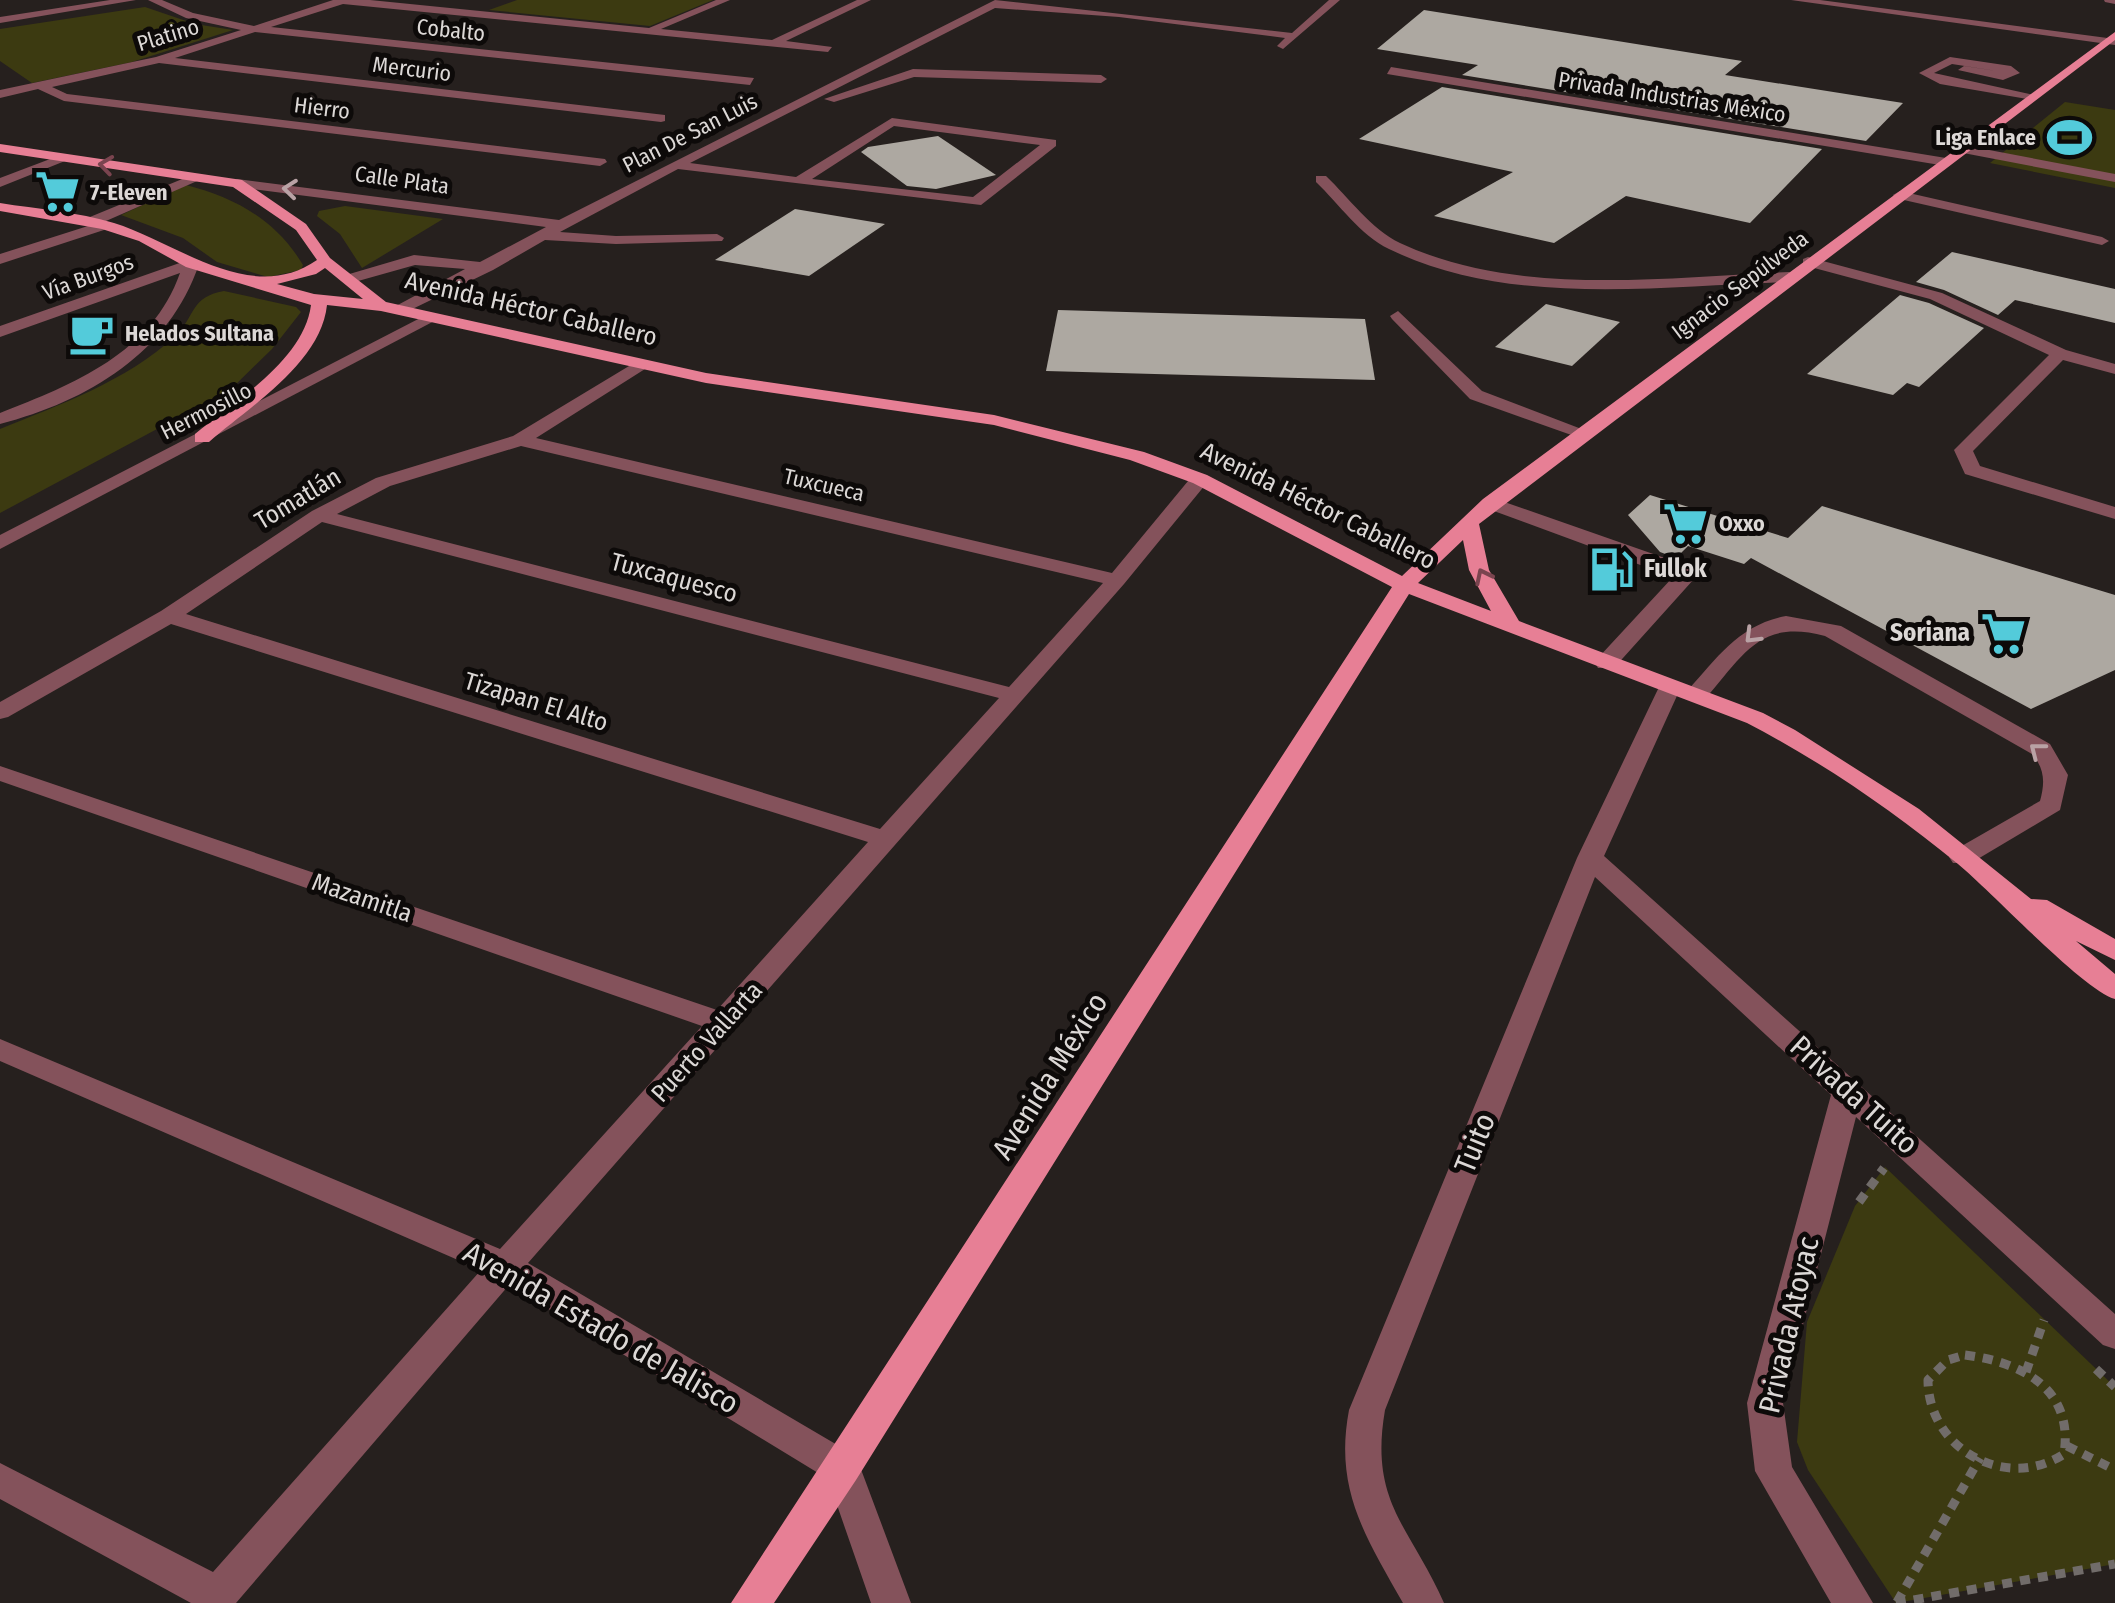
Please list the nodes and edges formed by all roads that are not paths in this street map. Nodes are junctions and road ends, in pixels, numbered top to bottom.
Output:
1 (130, 0) edge
2 (152, 0) edge
3 (341, 0) edge
4 (496, 0) edge
5 (725, 0) edge
6 (866, 0) edge
7 (1043, 0) edge
8 (1130, 0) edge
9 (1796, 0) edge
10 (999, 2) edge
11 (1316, 2) edge
12 (1333, 2) edge
13 (455, 11) junction
14 (1111, 13) junction
15 (0, 20) edge
16 (254, 29) junction
17 (650, 30) junction
18 (1292, 36) junction
19 (2112, 39) edge
20 (772, 44) junction
21 (828, 49) dead end
22 (1281, 49) dead end
23 (158, 60) junction
24 (1964, 70) dead end
25 (1390, 71) dead end
26 (1101, 79) dead end
27 (750, 82) dead end
28 (41, 86) junction
29 (0, 94) edge
30 (2033, 96) junction
31 (772, 115) junction
32 (660, 118) dead end
33 (0, 148) edge
34 (1963, 149) junction
35 (63, 159) junction
36 (600, 162) dead end
37 (1946, 162) junction
38 (675, 165) junction
39 (197, 178) junction
40 (2115, 178) edge
41 (1321, 179) dead end
42 (799, 181) junction
43 (0, 183) edge
44 (237, 183) junction
45 (1900, 195) junction
46 (0, 207) edge
47 (98, 224) junction
48 (560, 225) junction
49 (544, 234) junction
50 (717, 238) dead end
51 (2102, 242) dead end
52 (0, 260) edge
53 (325, 261) junction
54 (1808, 262) junction
55 (192, 264) junction
56 (488, 267) junction
57 (1789, 276) junction
58 (351, 278) junction
59 (252, 284) junction
60 (313, 299) junction
61 (390, 308) junction
62 (1398, 316) dead end
63 (432, 318) junction
64 (0, 332) edge
65 (2060, 354) junction
66 (639, 365) junction
67 (2115, 369) edge
68 (0, 419) edge
69 (1583, 433) junction
70 (202, 438) junction
71 (520, 440) junction
72 (1200, 479) junction
73 (1490, 503) junction
74 (2115, 513) edge
75 (320, 515) junction
76 (1469, 522) junction
77 (0, 543) edge
78 (1117, 580) junction
79 (1404, 585) junction
80 (168, 616) junction
81 (1511, 626) junction
82 (1606, 663) junction
83 (1683, 691) junction
84 (1014, 695) junction
85 (0, 712) edge
86 (0, 773) edge
87 (887, 840) junction
88 (1962, 856) junction
89 (1590, 858) junction
90 (1994, 881) junction
91 (2115, 951) edge
92 (2115, 989) edge
93 (724, 1023) junction
94 (0, 1049) edge
95 (1848, 1089) junction
96 (505, 1266) junction
97 (2115, 1336) edge
98 (842, 1468) junction
99 (0, 1480) edge
100 (214, 1599) edge
101 (752, 1603) edge
102 (891, 1603) edge
103 (1424, 1603) edge
104 (1853, 1603) edge

1 - 15 street
2 - 16 street, Cobalto
3 - 13 street
3 - 16 street, Platino
4 - 13 street
5 - 17 street
6 - 20 street
7 - 14 street
8 - 14 street
9 - 19 street
10 - 14 street
10 - 31 street, Plan De San Luis
11 - 12 street
12 - 18 street
13 - 17 street
14 - 18 street
16 - 23 street, Platino
16 - 27 street, Cobalto
17 - 20 street
18 - 22 street
19 - 30 main road, Ignacio Sepúlveda
20 - 21 street
23 - 28 street, Platino
23 - 32 street, Mercurio
24 - 30 street
25 - 37 street, Privada Industrias México
26 - 31 street
28 - 29 street, Platino
28 - 36 street, Hierro
30 - 34 main road, Ignacio Sepúlveda
31 - 38 street, Plan De San Luis
33 - 35 main road
34 - 37 main road, Ignacio Sepúlveda
34 - 40 street
39 -> 35 main road
35 - 43 street
37 - 45 main road, Ignacio Sepúlveda
38 - 42 street
38 - 48 street, Plan De San Luis
39 - 44 main road
39 - 47 street
41 - 57 street
42 - 42 street
48 -> 44 street, Calle Plata
44 - 53 main road
45 - 51 street
45 - 54 main road, Ignacio Sepúlveda
46 - 47 main road, Avenida Héctor Caballero
47 - 52 street
47 - 55 main road, Avenida Héctor Caballero
48 - 49 street, Plan De San Luis
49 - 50 street
49 - 56 street, Plan De San Luis
53 - 58 main road
53 - 59 main road
54 - 57 main road, Ignacio Sepúlveda
54 - 65 street
55 - 59 main road, Avenida Héctor Caballero
55 - 64 street, Vía Burgos
55 - 68 street
56 - 58 street
56 - 61 street, Plan De San Luis
57 - 69 main road, Ignacio Sepúlveda
58 - 61 main road
59 - 60 main road, Avenida Héctor Caballero
60 - 61 main road, Avenida Héctor Caballero
60 - 70 main road
61 - 63 main road, Avenida Héctor Caballero
62 - 69 street
63 - 66 main road, Avenida Héctor Caballero
63 - 70 street, Hermosillo
65 - 67 street
65 - 74 street
66 - 71 street, Tomatlán
66 - 72 main road, Avenida Héctor Caballero
69 - 73 main road, Ignacio Sepúlveda
70 - 77 street, Hermosillo
71 - 75 street, Tomatlán
71 - 78 street, Tuxcueca
72 - 78 street, Puerto Vallarta
72 - 79 main road, Avenida Héctor Caballero
73 - 76 main road, Ignacio Sepúlveda
73 - 82 street
75 - 80 street, Tomatlán
75 - 84 street, Tuxcaquesco
76 - 79 main road, Ignacio Sepúlveda
81 -> 76 main road
78 - 84 street, Puerto Vallarta
79 - 81 main road, Avenida Héctor Caballero
79 - 98 main road, Avenida México
80 - 85 street, Tomatlán
80 - 87 street, Tizapan El Alto
81 - 82 main road, Avenida Héctor Caballero
82 - 83 main road, Avenida Héctor Caballero
83 - 88 main road, Avenida Héctor Caballero
88 -> 83 street, Tuito
83 - 89 street, Tuito
84 - 87 street, Puerto Vallarta
86 - 93 street, Mazamitla
87 - 93 street, Puerto Vallarta
88 - 90 main road, Avenida Héctor Caballero
89 - 95 street, Privada Tuito
89 - 103 street, Tuito
90 - 91 main road, Avenida Héctor Caballero
90 - 92 main road, Avenida Héctor Caballero
93 - 96 street, Puerto Vallarta
94 - 96 street, Avenida Estado de Jalisco
95 - 97 street, Privada Tuito
95 - 104 street, Privada Atoyac
96 - 98 street, Avenida Estado de Jalisco
96 - 100 street, Puerto Vallarta
98 - 101 main road, Avenida México
98 - 102 street
99 - 100 street

